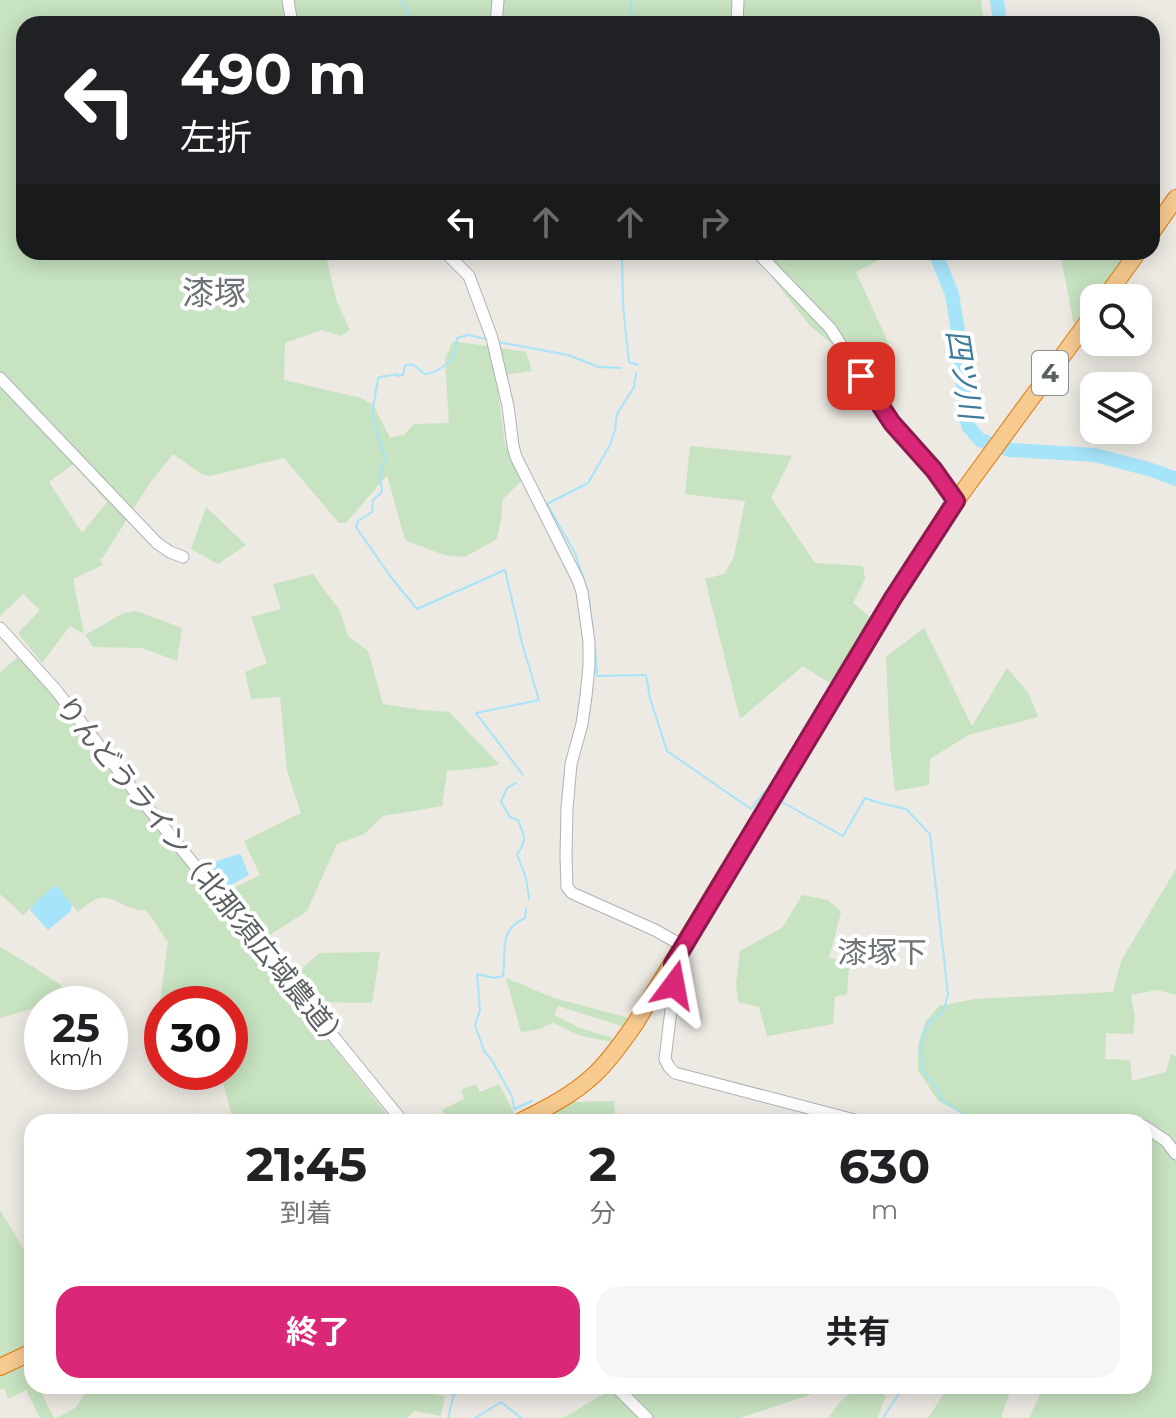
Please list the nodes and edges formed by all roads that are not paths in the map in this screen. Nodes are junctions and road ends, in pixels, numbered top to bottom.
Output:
1 (1176, 198) edge
2 (1160, 221) edge
3 (453, 260) edge
4 (765, 260) edge
5 (1132, 260) edge
6 (1115, 284) edge
7 (1080, 332) edge
8 (2, 385) edge
9 (956, 501) junction
10 (183, 557) dead end
11 (0, 628) edge
12 (683, 946) junction
13 (673, 964) junction
14 (396, 1114) edge
15 (533, 1114) edge
16 (831, 1114) edge
17 (1152, 1131) edge
18 (1176, 1154) edge
19 (24, 1356) edge
20 (0, 1367) edge
21 (623, 1394) edge
22 (647, 1418) edge

1 - 2 highway
3 - 12 street
4 - 9 street
5 - 6 highway
7 - 9 highway, 4
8 - 10 street
9 - 12 highway, 4
11 - 14 street, りんどうライン（北那須広域農道）
12 - 13 highway, 4
13 - 15 highway, 4
13 - 16 street
17 - 18 street
19 - 20 highway
21 - 22 street

